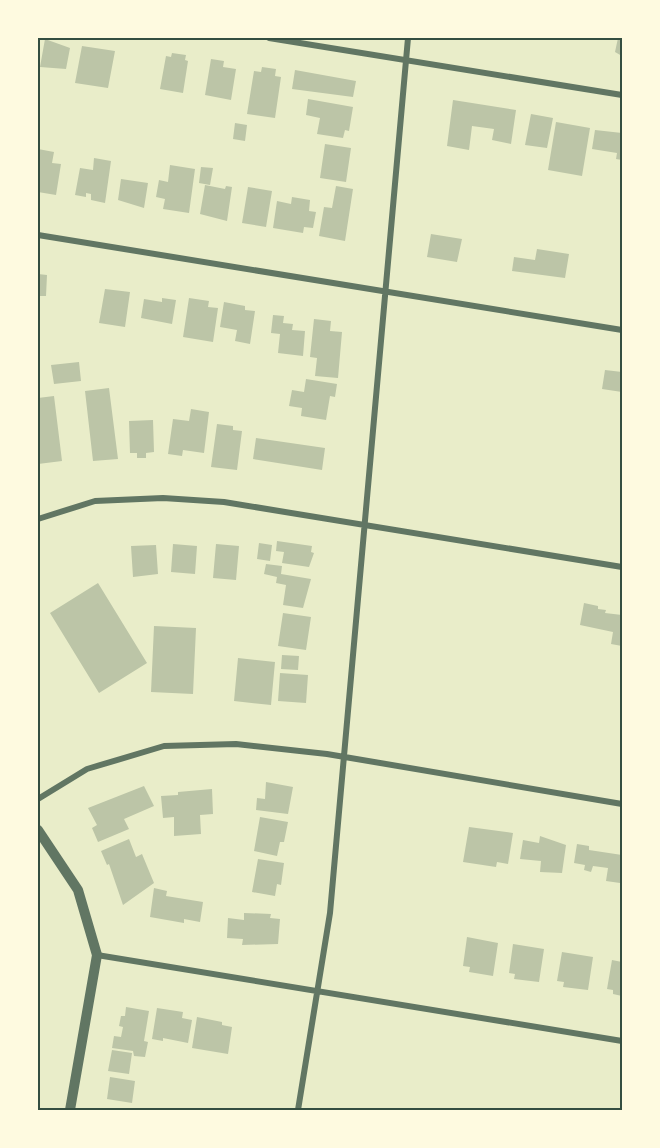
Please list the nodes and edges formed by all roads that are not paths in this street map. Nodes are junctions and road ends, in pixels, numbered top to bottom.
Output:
1 (269, 38) edge
2 (408, 38) edge
3 (406, 62) junction
4 (622, 95) edge
5 (38, 235) edge
6 (386, 290) junction
7 (622, 330) edge
8 (38, 519) edge
9 (364, 524) junction
10 (622, 567) edge
11 (344, 758) junction
12 (38, 799) edge
13 (622, 804) edge
14 (38, 830) edge
15 (97, 955) junction
16 (318, 990) junction
17 (622, 1041) edge
18 (70, 1110) edge
19 (298, 1110) edge

1 - 3 street
2 - 3 street
3 - 4 street
3 - 6 street
5 - 6 street
6 - 7 street
6 - 9 street
8 - 9 street
9 - 10 street
9 - 11 street
11 - 12 street
11 - 13 street
11 - 16 street
14 - 15 street
15 - 16 street
15 - 18 street
16 - 17 street
16 - 19 street

